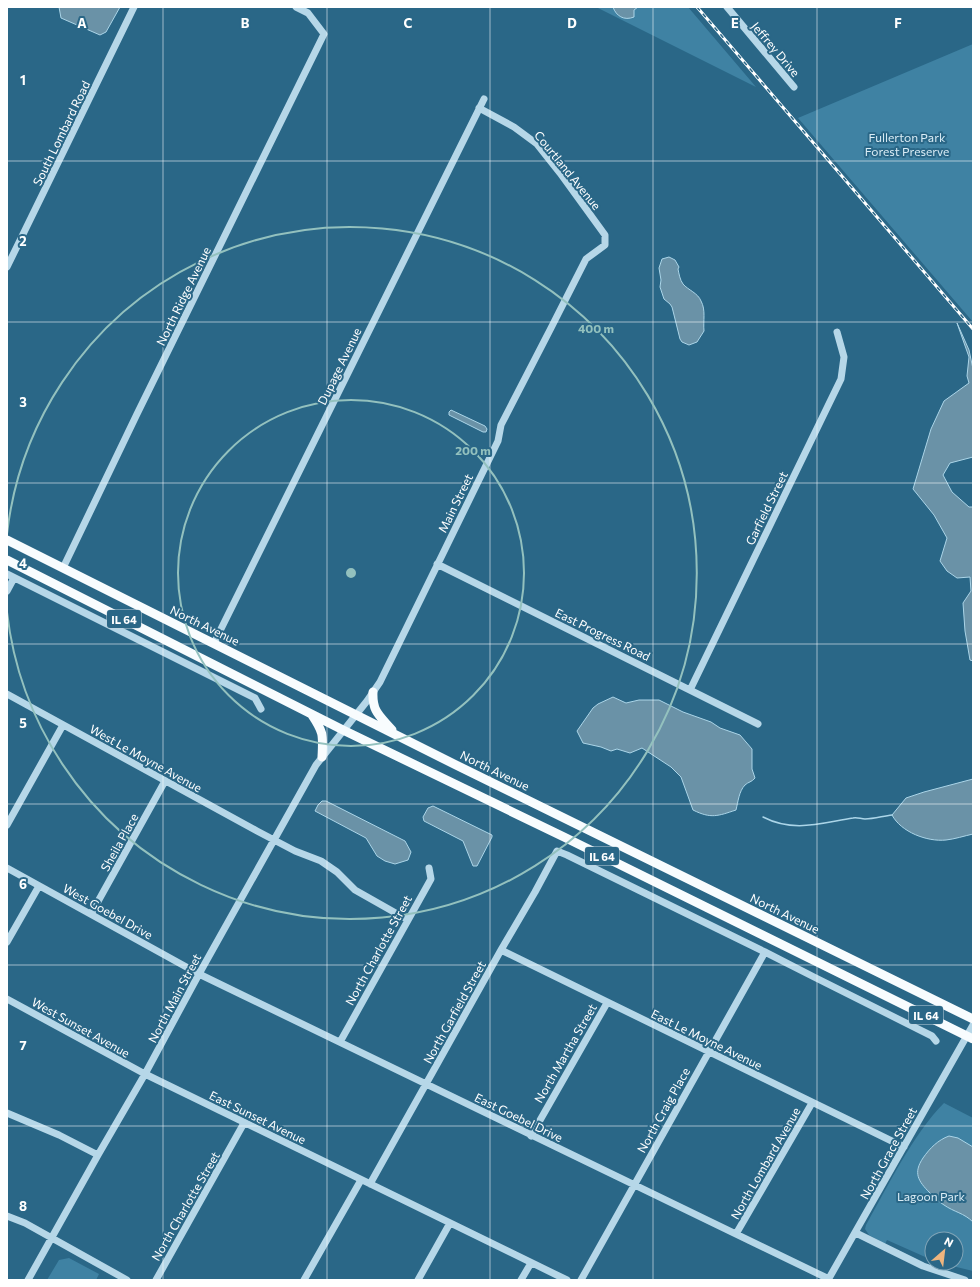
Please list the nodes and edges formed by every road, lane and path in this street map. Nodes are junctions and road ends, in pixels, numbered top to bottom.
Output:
1 (134, 7) edge
2 (296, 7) edge
3 (726, 7) edge
4 (794, 87) dead end
5 (484, 99) dead end
6 (479, 108) junction
7 (605, 245) joint
8 (7, 267) edge
9 (837, 332) dead end
10 (7, 540) edge
11 (7, 560) edge
12 (437, 564) junction
13 (63, 568) junction
14 (7, 574) edge
15 (14, 578) junction
16 (7, 591) edge
17 (214, 643) junction
18 (690, 690) junction
19 (373, 692) junction
20 (7, 694) edge
21 (260, 709) dead end
22 (311, 714) junction
23 (356, 714) junction
24 (758, 724) dead end
25 (63, 725) junction
26 (343, 730) junction
27 (396, 734) junction
28 (322, 757) junction
29 (166, 781) junction
30 (7, 825) edge
31 (274, 840) junction
32 (7, 868) edge
33 (429, 868) dead end
34 (39, 886) junction
35 (91, 914) junction
36 (408, 920) junction
37 (7, 942) edge
38 (501, 950) junction
39 (765, 952) junction
40 (199, 974) junction
41 (7, 999) edge
42 (607, 1002) junction
43 (973, 1019) edge
44 (973, 1025) edge
45 (970, 1038) edge
46 (936, 1041) dead end
47 (340, 1042) junction
48 (708, 1052) junction
49 (145, 1074) junction
50 (427, 1085) junction
51 (812, 1103) junction
52 (7, 1113) edge
53 (244, 1123) junction
54 (531, 1136) junction
55 (904, 1147) junction
56 (98, 1155) junction
57 (361, 1180) junction
58 (370, 1184) junction
59 (634, 1185) junction
60 (7, 1216) edge
61 (450, 1223) junction
62 (856, 1233) junction
63 (736, 1234) junction
64 (51, 1238) junction
65 (531, 1263) junction
66 (28, 1280) edge
67 (126, 1280) edge
68 (156, 1280) edge
69 (304, 1280) edge
70 (418, 1280) edge
71 (521, 1280) edge
72 (567, 1280) edge
73 (581, 1280) edge
74 (828, 1280) edge
75 (964, 1280) edge

1 - 8 street, South Lombard Road
2 - 13 street, North Ridge Avenue
3 - 4 street, Jeffrey Drive
5 - 6 street, Dupage Avenue
6 - 7 street, Courtland Avenue
6 - 17 street, Dupage Avenue
7 - 12 street, Main Street
9 - 18 street, Garfield Street
10 - 13 main road, North Avenue / IL 64
11 - 22 main road, IL 64
12 - 18 street, East Progress Road
12 - 19 street, Main Street
13 - 17 main road, North Avenue / IL 64
14 - 15 street
15 - 16 street
15 - 21 street
17 - 23 main road, North Avenue / IL 64
18 - 24 street, East Progress Road
19 - 23 street, Main Street
19 - 27 main road
20 - 25 street, West Le Moyne Avenue
22 - 26 main road, IL 64
22 - 28 main road
23 - 26 street, Main Street
23 - 27 main road, North Avenue / IL 64
25 - 29 street, West Le Moyne Avenue
25 - 30 street
26 - 28 street, North Main Street
26 - 45 main road, IL 64
27 - 43 main road, North Avenue / IL 64
28 - 31 street, North Main Street
29 - 31 street, West Le Moyne Avenue
29 - 35 street, Sheila Place
31 - 36 street
31 - 40 street, North Main Street
32 - 34 street, West Goebel Drive
33 - 36 street, North Charlotte Street
34 - 35 street, West Goebel Drive
34 - 37 street
35 - 40 street, West Goebel Drive
36 - 47 street, North Charlotte Street
38 - 39 street, North Garfield Street
38 - 42 street, East Le Moyne Avenue
38 - 50 street, North Garfield Street
39 - 46 street
39 - 48 street, North Craig Place
40 - 47 street, East Goebel Drive
40 - 49 street, North Main Street
41 - 49 street, West Sunset Avenue
42 - 48 street, East Le Moyne Avenue
42 - 54 street, North Martha Street
44 - 45 street, North Grace Street
45 - 55 street, North Grace Street
47 - 50 street, East Goebel Drive
48 - 51 street, East Le Moyne Avenue
48 - 59 street, North Craig Place
49 - 53 street, East Sunset Avenue
49 - 56 street, North Main Street
50 - 54 street, East Goebel Drive
50 - 58 street, North Garfield Street
51 - 55 street, East Le Moyne Avenue
51 - 63 street, North Lombard Avenue
52 - 56 street
53 - 57 street, East Sunset Avenue
53 - 68 street, North Charlotte Street
54 - 59 street, East Goebel Drive
55 - 62 street, North Grace Street
56 - 64 street, North Main Street
57 - 58 street, East Sunset Avenue
57 - 69 street
58 - 61 street
59 - 63 street, East Goebel Drive
59 - 73 street, North Craig Place
60 - 64 street
61 - 65 street
61 - 70 street
62 - 74 street, North Grace Street
62 - 75 street
63 - 74 street, East Goebel Drive
64 - 66 street, North Main Street
64 - 67 street
65 - 71 street
65 - 72 street

